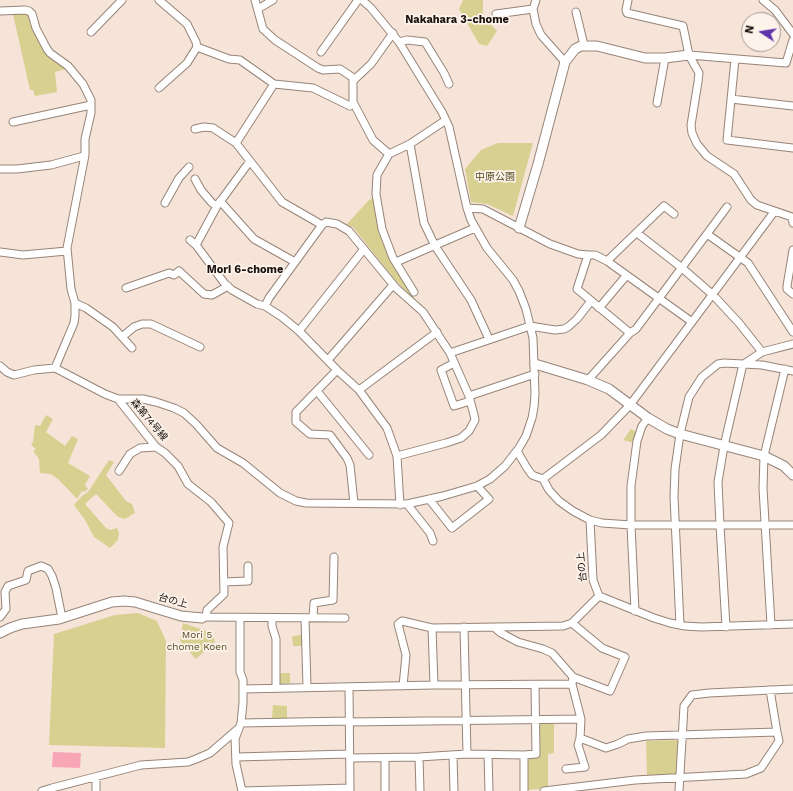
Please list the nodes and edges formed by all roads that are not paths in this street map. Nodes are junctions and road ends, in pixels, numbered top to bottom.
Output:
1 (122, 0) edge
2 (159, 0) edge
3 (255, 0) edge
4 (273, 0) edge
5 (358, 0) edge
6 (362, 0) edge
7 (536, 0) edge
8 (628, 0) edge
9 (763, 0) edge
10 (258, 9) junction
11 (533, 9) junction
12 (0, 10) edge
13 (576, 12) dead end
14 (496, 14) dead end
15 (91, 32) dead end
16 (393, 33) junction
17 (793, 34) edge
18 (793, 40) edge
19 (399, 42) junction
20 (584, 45) junction
21 (197, 47) junction
22 (321, 52) dead end
23 (689, 55) junction
24 (665, 58) junction
25 (734, 59) junction
26 (565, 62) junction
27 (355, 79) junction
28 (274, 84) junction
29 (449, 84) dead end
30 (159, 88) dead end
31 (731, 100) junction
32 (657, 103) dead end
33 (91, 105) junction
34 (350, 106) dead end
35 (793, 106) edge
36 (446, 120) junction
37 (13, 122) dead end
38 (195, 129) dead end
39 (236, 143) junction
40 (410, 144) junction
41 (793, 148) edge
42 (389, 154) junction
43 (84, 156) junction
44 (250, 161) junction
45 (190, 167) dead end
46 (0, 169) edge
47 (195, 179) dead end
48 (164, 203) dead end
49 (219, 203) junction
50 (727, 206) dead end
51 (467, 208) junction
52 (774, 212) junction
53 (674, 214) dead end
54 (792, 218) edge
55 (322, 225) junction
56 (475, 228) junction
57 (518, 228) junction
58 (637, 233) junction
59 (707, 234) junction
60 (435, 246) junction
61 (364, 249) junction
62 (793, 250) edge
63 (67, 251) junction
64 (0, 252) edge
65 (588, 255) junction
66 (740, 257) junction
67 (607, 261) junction
68 (295, 262) junction
69 (396, 262) junction
70 (792, 262) edge
71 (682, 268) junction
72 (626, 276) junction
73 (393, 285) junction
74 (228, 286) junction
75 (126, 288) dead end
76 (414, 292) dead end
77 (713, 294) junction
78 (793, 294) edge
79 (659, 298) junction
80 (591, 301) junction
81 (74, 303) junction
82 (265, 306) junction
83 (599, 308) junction
84 (692, 322) junction
85 (530, 326) junction
86 (299, 331) junction
87 (437, 332) junction
88 (793, 332) edge
89 (630, 333) junction
90 (122, 337) junction
91 (489, 339) junction
92 (793, 344) edge
93 (200, 347) dead end
94 (132, 348) dead end
95 (762, 352) junction
96 (450, 353) junction
97 (328, 360) junction
98 (454, 363) junction
99 (535, 364) junction
100 (743, 364) junction
101 (0, 366) edge
102 (55, 368) junction
103 (785, 369) junction
104 (337, 370) junction
105 (793, 371) edge
106 (535, 374) junction
107 (588, 380) junction
108 (360, 390) junction
109 (318, 391) junction
110 (469, 398) junction
111 (118, 399) junction
112 (630, 405) junction
113 (648, 418) junction
114 (680, 434) junction
115 (724, 446) junction
116 (156, 447) junction
117 (517, 451) junction
118 (369, 455) dead end
119 (398, 456) junction
120 (764, 456) junction
121 (119, 471) dead end
122 (793, 475) edge
123 (542, 480) junction
124 (477, 486) junction
125 (429, 499) junction
126 (354, 504) junction
127 (404, 504) junction
128 (590, 520) junction
129 (675, 525) junction
130 (720, 525) junction
131 (793, 525) edge
132 (631, 526) junction
133 (765, 526) junction
134 (433, 542) dead end
135 (334, 557) dead end
136 (248, 566) dead end
137 (224, 582) junction
138 (599, 596) junction
139 (635, 610) junction
140 (0, 617) edge
141 (313, 617) junction
142 (62, 618) junction
143 (204, 618) junction
144 (240, 618) junction
145 (272, 618) junction
146 (305, 618) junction
147 (345, 618) dead end
148 (572, 623) junction
149 (793, 624) edge
150 (680, 625) junction
151 (771, 625) junction
152 (726, 627) junction
153 (432, 628) junction
154 (464, 628) junction
155 (495, 628) junction
156 (0, 633) edge
157 (573, 681) junction
158 (434, 684) junction
159 (466, 685) junction
160 (535, 685) junction
161 (404, 686) junction
162 (276, 687) junction
163 (307, 687) junction
164 (349, 687) junction
165 (243, 688) junction
166 (793, 689) edge
167 (770, 690) junction
168 (536, 719) junction
169 (580, 719) junction
170 (466, 720) junction
171 (349, 722) junction
172 (240, 726) junction
173 (777, 732) junction
174 (682, 734) junction
175 (580, 738) junction
176 (467, 754) junction
177 (488, 755) junction
178 (524, 755) junction
179 (350, 756) junction
180 (453, 756) junction
181 (236, 757) junction
182 (419, 757) junction
183 (385, 758) junction
184 (566, 769) dead end
185 (96, 777) junction
186 (680, 779) junction
187 (350, 789) edge
188 (52, 790) edge
189 (42, 791) edge
190 (96, 791) edge
191 (242, 791) edge
192 (385, 791) edge
193 (420, 791) edge
194 (454, 791) edge
195 (489, 791) edge
196 (524, 791) edge
197 (544, 791) edge
198 (679, 791) edge

1 - 15 street
2 - 21 street
3 - 10 street
4 - 10 street
5 - 22 street
6 - 16 street
7 - 11 street
8 - 23 street
9 - 17 street
10 - 27 street
11 - 14 street
11 - 26 street
12 - 33 street
13 - 20 street
16 - 19 street
16 - 27 street
18 - 25 street
19 - 29 street
19 - 36 street
20 - 24 street
20 - 26 street
21 - 28 street
21 - 30 street
23 - 24 street
23 - 25 street
23 - 52 street
24 - 32 street
25 - 31 street
26 - 57 street
27 - 42 street
28 - 34 street
28 - 39 street
31 - 35 street
31 - 41 street
33 - 37 street
33 - 43 street
36 - 40 street
36 - 51 street
38 - 39 street
39 - 44 street
40 - 42 street
40 - 60 street
42 - 69 street
43 - 46 street
43 - 63 street
44 - 49 street
44 - 55 street
45 - 48 street
47 - 49 street
49 - 68 street
49 - 74 street
50 - 59 street
51 - 56 street
51 - 57 street
52 - 54 street
52 - 66 street
53 - 58 street
55 - 61 street
55 - 68 street
56 - 60 street
56 - 85 street
57 - 65 street
58 - 67 street
58 - 71 street
59 - 66 street
59 - 71 street
60 - 69 street
60 - 91 street
61 - 73 street
61 - 86 street
62 - 70 street
63 - 64 street
63 - 81 street
65 - 67 street
65 - 80 street
66 - 77 street
66 - 88 street
67 - 72 street
68 - 82 street
69 - 76 street
70 - 78 street
71 - 77 street
71 - 79 street
72 - 79 street
72 - 83 street
73 - 87 street
73 - 97 street
74 - 75 street
74 - 82 street
77 - 84 street
77 - 95 street
79 - 84 street
79 - 89 street
80 - 83 street
80 - 85 street
81 - 90 street
81 - 102 street
82 - 86 street
83 - 89 street
84 - 112 street
85 - 91 street
85 - 99 street
86 - 97 street
87 - 96 street
87 - 108 street
89 - 107 street
90 - 93 street
90 - 94 street
91 - 96 street
92 - 95 street
95 - 100 street
96 - 98 street
97 - 104 street
98 - 110 street
98 - 110 street
99 - 106 street
99 - 107 street
100 - 103 street
100 - 114 street
100 - 115 street
101 - 102 street
102 - 111 street
103 - 105 street
103 - 120 street
104 - 108 street
104 - 109 street
106 - 110 street
106 - 117 street
107 - 112 street
108 - 119 street
109 - 118 street
109 - 126 street
110 - 119 street
111 - 116 street, 森第74号線
111 - 126 street
112 - 113 street
112 - 123 street
113 - 114 street
113 - 132 street
114 - 115 street
114 - 129 street
115 - 120 street
115 - 130 street
116 - 121 street
116 - 137 street, 森第74号線
117 - 123 street
117 - 124 street
119 - 127 street
120 - 122 street
120 - 133 street
123 - 128 street
124 - 125 street
124 - 125 street
125 - 127 street
126 - 127 street
127 - 134 street
128 - 132 street
128 - 138 street, 台の上
129 - 130 street
129 - 132 street
129 - 150 street
130 - 133 street
130 - 152 street
131 - 133 street
132 - 139 street
133 - 151 street
135 - 141 street
136 - 137 street
137 - 143 street, 森第74号線
138 - 139 street
138 - 148 street
139 - 150 street
140 - 142 street
141 - 146 street, 台の上
141 - 147 street, 台の上
142 - 143 street, 台の上
142 - 156 street, 台の上
143 - 144 street, 台の上
144 - 145 street, 台の上
144 - 165 street
145 - 146 street, 台の上
145 - 162 street
146 - 163 street
148 - 155 street
148 - 157 street
149 - 151 street
150 - 152 street
151 - 152 street
153 - 154 street
153 - 158 street
153 - 161 street
154 - 155 street
154 - 159 street
155 - 157 street
157 - 160 street
157 - 169 street
158 - 159 street
158 - 161 street
159 - 160 street
159 - 170 street
160 - 168 street
161 - 164 street
162 - 163 street
162 - 165 street
163 - 164 street
164 - 171 street
165 - 172 street
166 - 167 street
167 - 173 street
167 - 174 street
168 - 169 street
168 - 170 street
168 - 178 street
169 - 175 street
170 - 171 street
170 - 176 street
171 - 172 street
171 - 179 street
172 - 181 street
172 - 185 street
173 - 174 street
173 - 186 street
174 - 175 street
174 - 186 street
175 - 184 street
176 - 177 street
176 - 180 street
177 - 178 street
177 - 195 street
178 - 196 street
179 - 181 street
179 - 183 street
179 - 187 street
180 - 182 street
180 - 194 street
181 - 191 street
182 - 183 street
182 - 193 street
183 - 192 street
185 - 188 street
185 - 190 street
186 - 197 street
186 - 198 street
187 - 191 street
188 - 189 street

